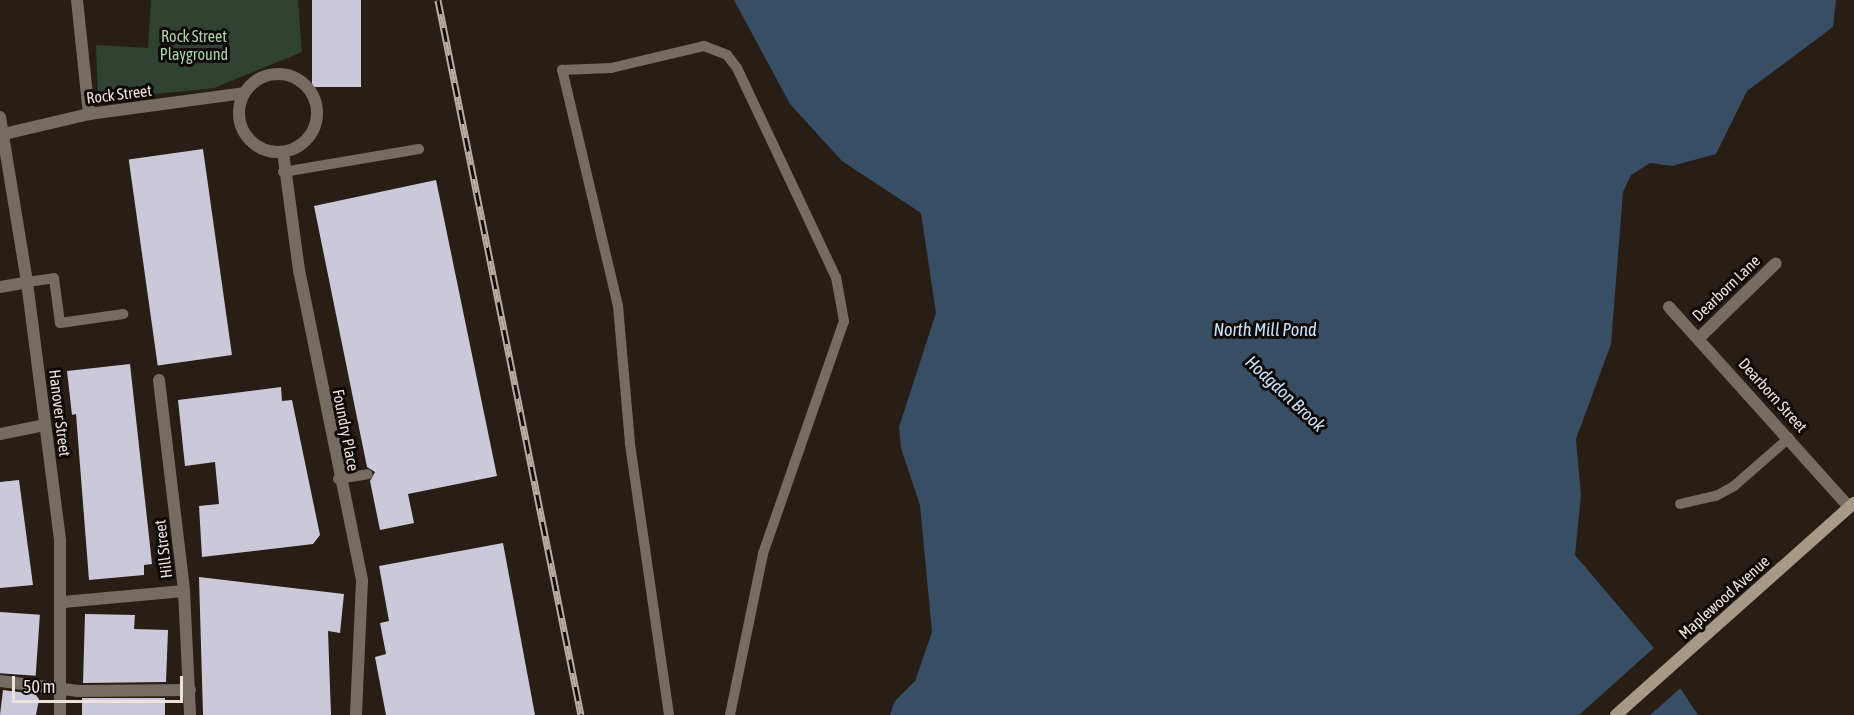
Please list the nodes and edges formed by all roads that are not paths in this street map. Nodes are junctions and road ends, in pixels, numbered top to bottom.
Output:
1 (77, 0) edge
2 (243, 93) junction
3 (89, 114) junction
4 (0, 117) edge
5 (1, 134) edge
6 (419, 149) dead end
7 (283, 152) junction
8 (283, 172) junction
9 (1776, 263) dead end
10 (27, 282) junction
11 (0, 287) edge
12 (1669, 308) dead end
13 (123, 314) dead end
14 (1699, 338) junction
15 (159, 380) dead end
16 (45, 425) junction
17 (0, 434) edge
18 (1789, 438) junction
19 (368, 474) dead end
20 (338, 479) junction
21 (1680, 504) dead end
22 (1852, 505) edge
23 (184, 591) junction
24 (63, 602) junction
25 (0, 681) edge
26 (62, 690) junction
27 (190, 690) junction
28 (60, 715) edge
29 (190, 715) edge
30 (356, 715) edge
31 (669, 715) edge
32 (730, 715) edge
33 (1616, 715) edge

1 - 3 street
2 - 3 street, Rock Street
2 - 7 street
2 - 7 street
3 - 5 street, Rock Street
4 - 5 street, Hanover Street
5 - 10 street, Hanover Street
6 - 8 lane
7 - 8 street, Foundry Place
8 - 20 street, Foundry Place
9 - 14 street, Dearborn Lane
10 - 11 street
10 - 13 lane
10 - 16 street, Hanover Street
12 - 14 street, Dearborn Street
14 - 18 street, Dearborn Street
15 - 23 street, Hill Street
16 - 17 street
16 - 24 street, Hanover Street
18 - 21 lane
18 - 22 street, Dearborn Street
19 - 20 lane
20 - 30 street, Foundry Place
22 - 33 street, Maplewood Avenue
23 - 24 street
23 - 27 street, Hill Street
24 - 26 street, Hanover Street
25 - 26 street
26 - 27 street
26 - 28 street, Hanover Street
27 - 29 street, Hill Street
31 - 32 lane

